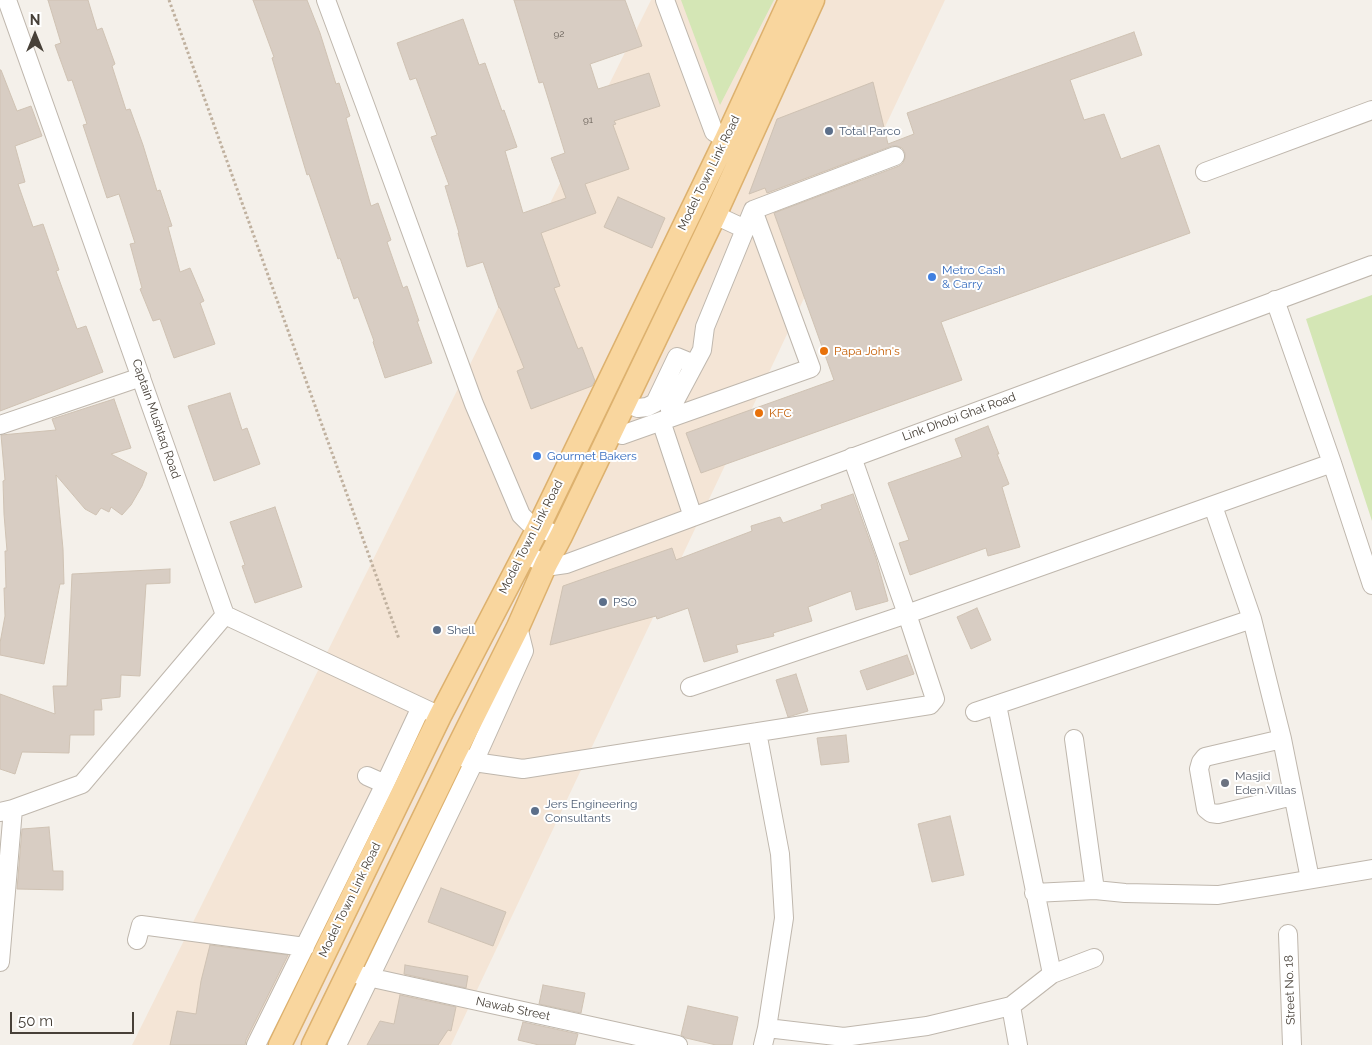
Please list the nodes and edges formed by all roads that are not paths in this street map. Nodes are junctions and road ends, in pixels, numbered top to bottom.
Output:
1 (7, 0) edge
2 (326, 0) edge
3 (665, 0) edge
4 (790, 0) edge
5 (813, 0) edge
6 (1372, 110) edge
7 (726, 139) junction
8 (895, 156) dead end
9 (1204, 172) dead end
10 (753, 210) junction
11 (715, 215) junction
12 (745, 229) junction
13 (1372, 265) edge
14 (1275, 300) junction
15 (694, 364) junction
16 (142, 377) junction
17 (625, 403) junction
18 (666, 419) junction
19 (0, 425) edge
20 (612, 430) junction
21 (852, 458) junction
22 (1332, 463) junction
23 (1213, 506) junction
24 (693, 517) junction
25 (538, 528) junction
26 (561, 536) junction
27 (523, 554) junction
28 (546, 564) junction
29 (1372, 585) edge
30 (907, 614) junction
31 (225, 615) junction
32 (1252, 619) junction
33 (690, 687) dead end
34 (997, 705) junction
35 (430, 711) junction
36 (975, 712) dead end
37 (757, 732) junction
38 (1074, 739) dead end
39 (1282, 740) junction
40 (464, 758) junction
41 (367, 776) dead end
42 (385, 784) junction
43 (1293, 796) junction
44 (6, 810) edge
45 (1372, 869) edge
46 (1310, 879) junction
47 (1095, 890) junction
48 (1034, 893) junction
49 (1288, 934) dead end
50 (137, 940) dead end
51 (305, 947) junction
52 (1094, 958) dead end
53 (0, 962) edge
54 (1052, 974) junction
55 (359, 975) junction
56 (1010, 1006) junction
57 (765, 1037) edge
58 (844, 1041) edge
59 (256, 1045) edge
60 (280, 1045) edge
61 (314, 1045) edge
62 (337, 1045) edge
63 (678, 1045) edge
64 (1018, 1045) edge
65 (1292, 1045) edge

1 - 16 street, Captain Mushtaq Road
2 - 25 street
3 - 7 street
4 - 7 main road, Model Town Link Road
5 - 11 main road, Model Town Link Road
6 - 9 street
7 - 25 main road, Model Town Link Road
8 - 10 street
10 - 12 street
10 - 18 street
11 - 12 street
11 - 17 main road, Model Town Link Road
12 - 15 street
13 - 14 street, Link Dhobi Ghat Road
14 - 21 street, Link Dhobi Ghat Road
14 - 22 street
15 - 17 street
15 - 18 street
16 - 19 street
16 - 31 street, Captain Mushtaq Road
17 - 20 main road, Model Town Link Road
18 - 20 street
18 - 24 street
20 - 26 main road, Model Town Link Road
21 - 24 street, Link Dhobi Ghat Road
21 - 30 street
22 - 23 street
22 - 29 street
23 - 30 street
23 - 32 street
24 - 28 street, Link Dhobi Ghat Road
25 - 26 street
25 - 27 main road, Model Town Link Road
26 - 28 main road, Model Town Link Road
27 - 28 street
27 - 35 main road, Model Town Link Road
28 - 40 main road, Model Town Link Road
30 - 33 street
30 - 37 street
31 - 35 street
31 - 44 street
32 - 34 street
32 - 39 street
34 - 36 street
34 - 48 street
35 - 42 street
35 - 60 main road, Model Town Link Road
37 - 40 street
37 - 57 street
38 - 47 street
39 - 43 street
39 - 43 street
40 - 55 main road, Model Town Link Road
41 - 42 street
42 - 51 street
43 - 46 street
44 - 53 street
45 - 46 street
46 - 47 street
47 - 48 street
48 - 54 street
49 - 65 street, Street No. 18
50 - 51 street
51 - 59 street
52 - 54 street
54 - 56 street
55 - 61 main road, Model Town Link Road
55 - 62 street
55 - 63 street, Nawab Street
56 - 58 street
56 - 64 street
57 - 58 street

